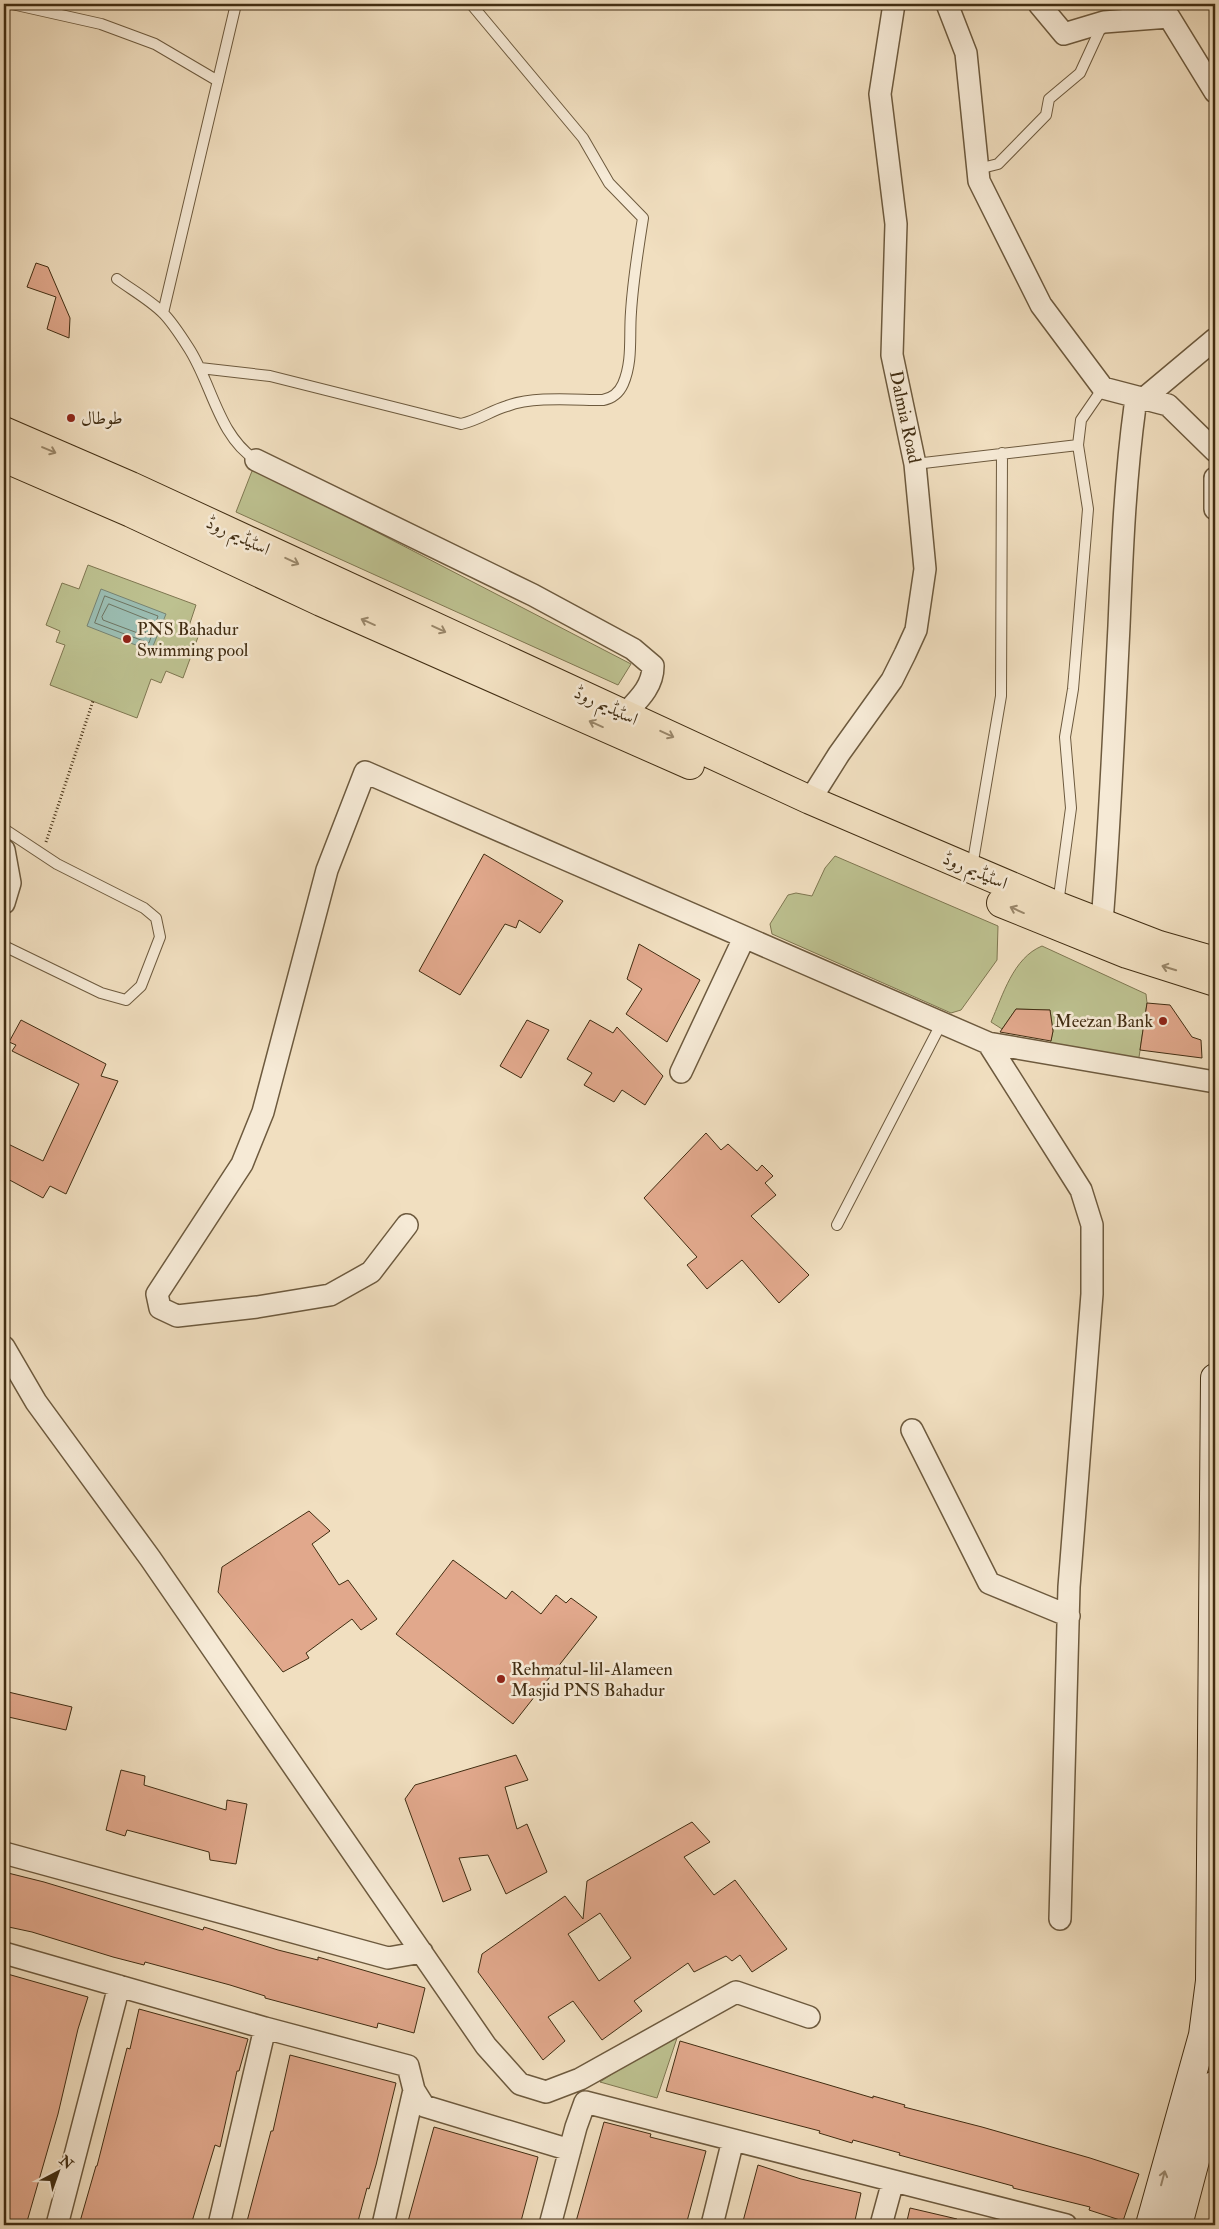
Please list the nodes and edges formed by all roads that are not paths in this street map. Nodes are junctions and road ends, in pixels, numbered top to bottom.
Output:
1 (12, 4) edge
2 (236, 4) edge
3 (471, 4) edge
4 (894, 4) edge
5 (947, 4) edge
6 (1039, 4) edge
7 (1131, 12) edge
8 (1104, 22) junction
9 (218, 81) junction
10 (1215, 92) edge
11 (978, 169) junction
12 (117, 279) dead end
13 (163, 313) junction
14 (1215, 339) edge
15 (200, 368) junction
16 (1103, 388) junction
17 (1143, 398) junction
18 (4, 431) edge
19 (1078, 445) junction
20 (1215, 451) edge
21 (1002, 453) junction
22 (4, 458) edge
23 (256, 460) joint
24 (915, 464) junction
25 (1215, 478) edge
26 (1215, 509) edge
27 (625, 714) junction
28 (810, 800) junction
29 (4, 829) edge
30 (4, 850) edge
31 (972, 870) junction
32 (4, 903) edge
33 (1058, 906) junction
34 (1102, 922) junction
35 (744, 938) junction
36 (4, 946) edge
37 (1215, 951) edge
38 (1215, 976) edge
39 (941, 1024) junction
40 (988, 1043) junction
41 (681, 1072) dead end
42 (1215, 1082) edge
43 (837, 1224) dead end
44 (407, 1225) dead end
45 (4, 1347) edge
46 (1215, 1378) edge
47 (1215, 1402) edge
48 (912, 1430) dead end
49 (1069, 1616) junction
50 (4, 1853) edge
51 (1060, 1919) dead end
52 (422, 1952) junction
53 (4, 1953) edge
54 (1213, 1959) edge
55 (119, 1986) junction
56 (809, 2017) dead end
57 (265, 2028) junction
58 (1215, 2084) edge
59 (414, 2090) junction
60 (733, 2140) junction
61 (570, 2150) junction
62 (893, 2180) junction
63 (1042, 2222) edge
64 (57, 2225) edge
65 (219, 2225) edge
66 (383, 2225) edge
67 (550, 2225) edge
68 (712, 2225) edge
69 (881, 2225) edge
70 (1066, 2225) edge
71 (1150, 2225) edge
72 (1178, 2225) edge

1 - 9 lane
2 - 9 lane
3 - 15 lane
4 - 24 street, Dalmia Road
5 - 11 street
6 - 8 street
7 - 8 street
7 - 10 street
8 - 11 lane
9 - 13 lane
11 - 16 street
12 - 13 lane
13 - 15 lane
14 - 17 street
15 - 23 lane
16 - 17 street
16 - 19 lane
17 - 20 street
17 - 34 street
18 -> 27 main road, اسٹیڈیم روڈ
19 - 21 lane
19 - 33 lane
21 - 24 lane
21 - 31 lane
38 -> 22 main road, اسٹیڈیم روڈ
23 - 27 street
24 - 28 street, Dalmia Road
25 - 26 street
27 -> 28 main road, اسٹیڈیم روڈ
28 - 31 main road, اسٹیڈیم روڈ
29 - 36 lane
30 - 32 street
31 - 33 main road, اسٹیڈیم روڈ
33 - 34 main road, اسٹیڈیم روڈ
34 - 38 main road, اسٹیڈیم روڈ
35 - 39 street
35 - 41 street
35 - 44 street
37 - 38 street
39 - 40 street
39 - 43 lane
40 - 42 street
40 - 49 street
45 - 52 street
46 - 47 street
47 - 54 street
48 - 49 street
49 - 51 street
50 - 52 street
52 - 56 street
53 - 55 street
71 -> 54 street
55 - 57 street
55 - 64 street
57 - 59 street
57 - 65 street
58 - 72 street
59 - 61 street
59 - 66 street
60 - 61 street
60 - 62 street
60 - 68 street
61 - 67 street
62 - 63 street
62 - 69 street
63 - 70 street

